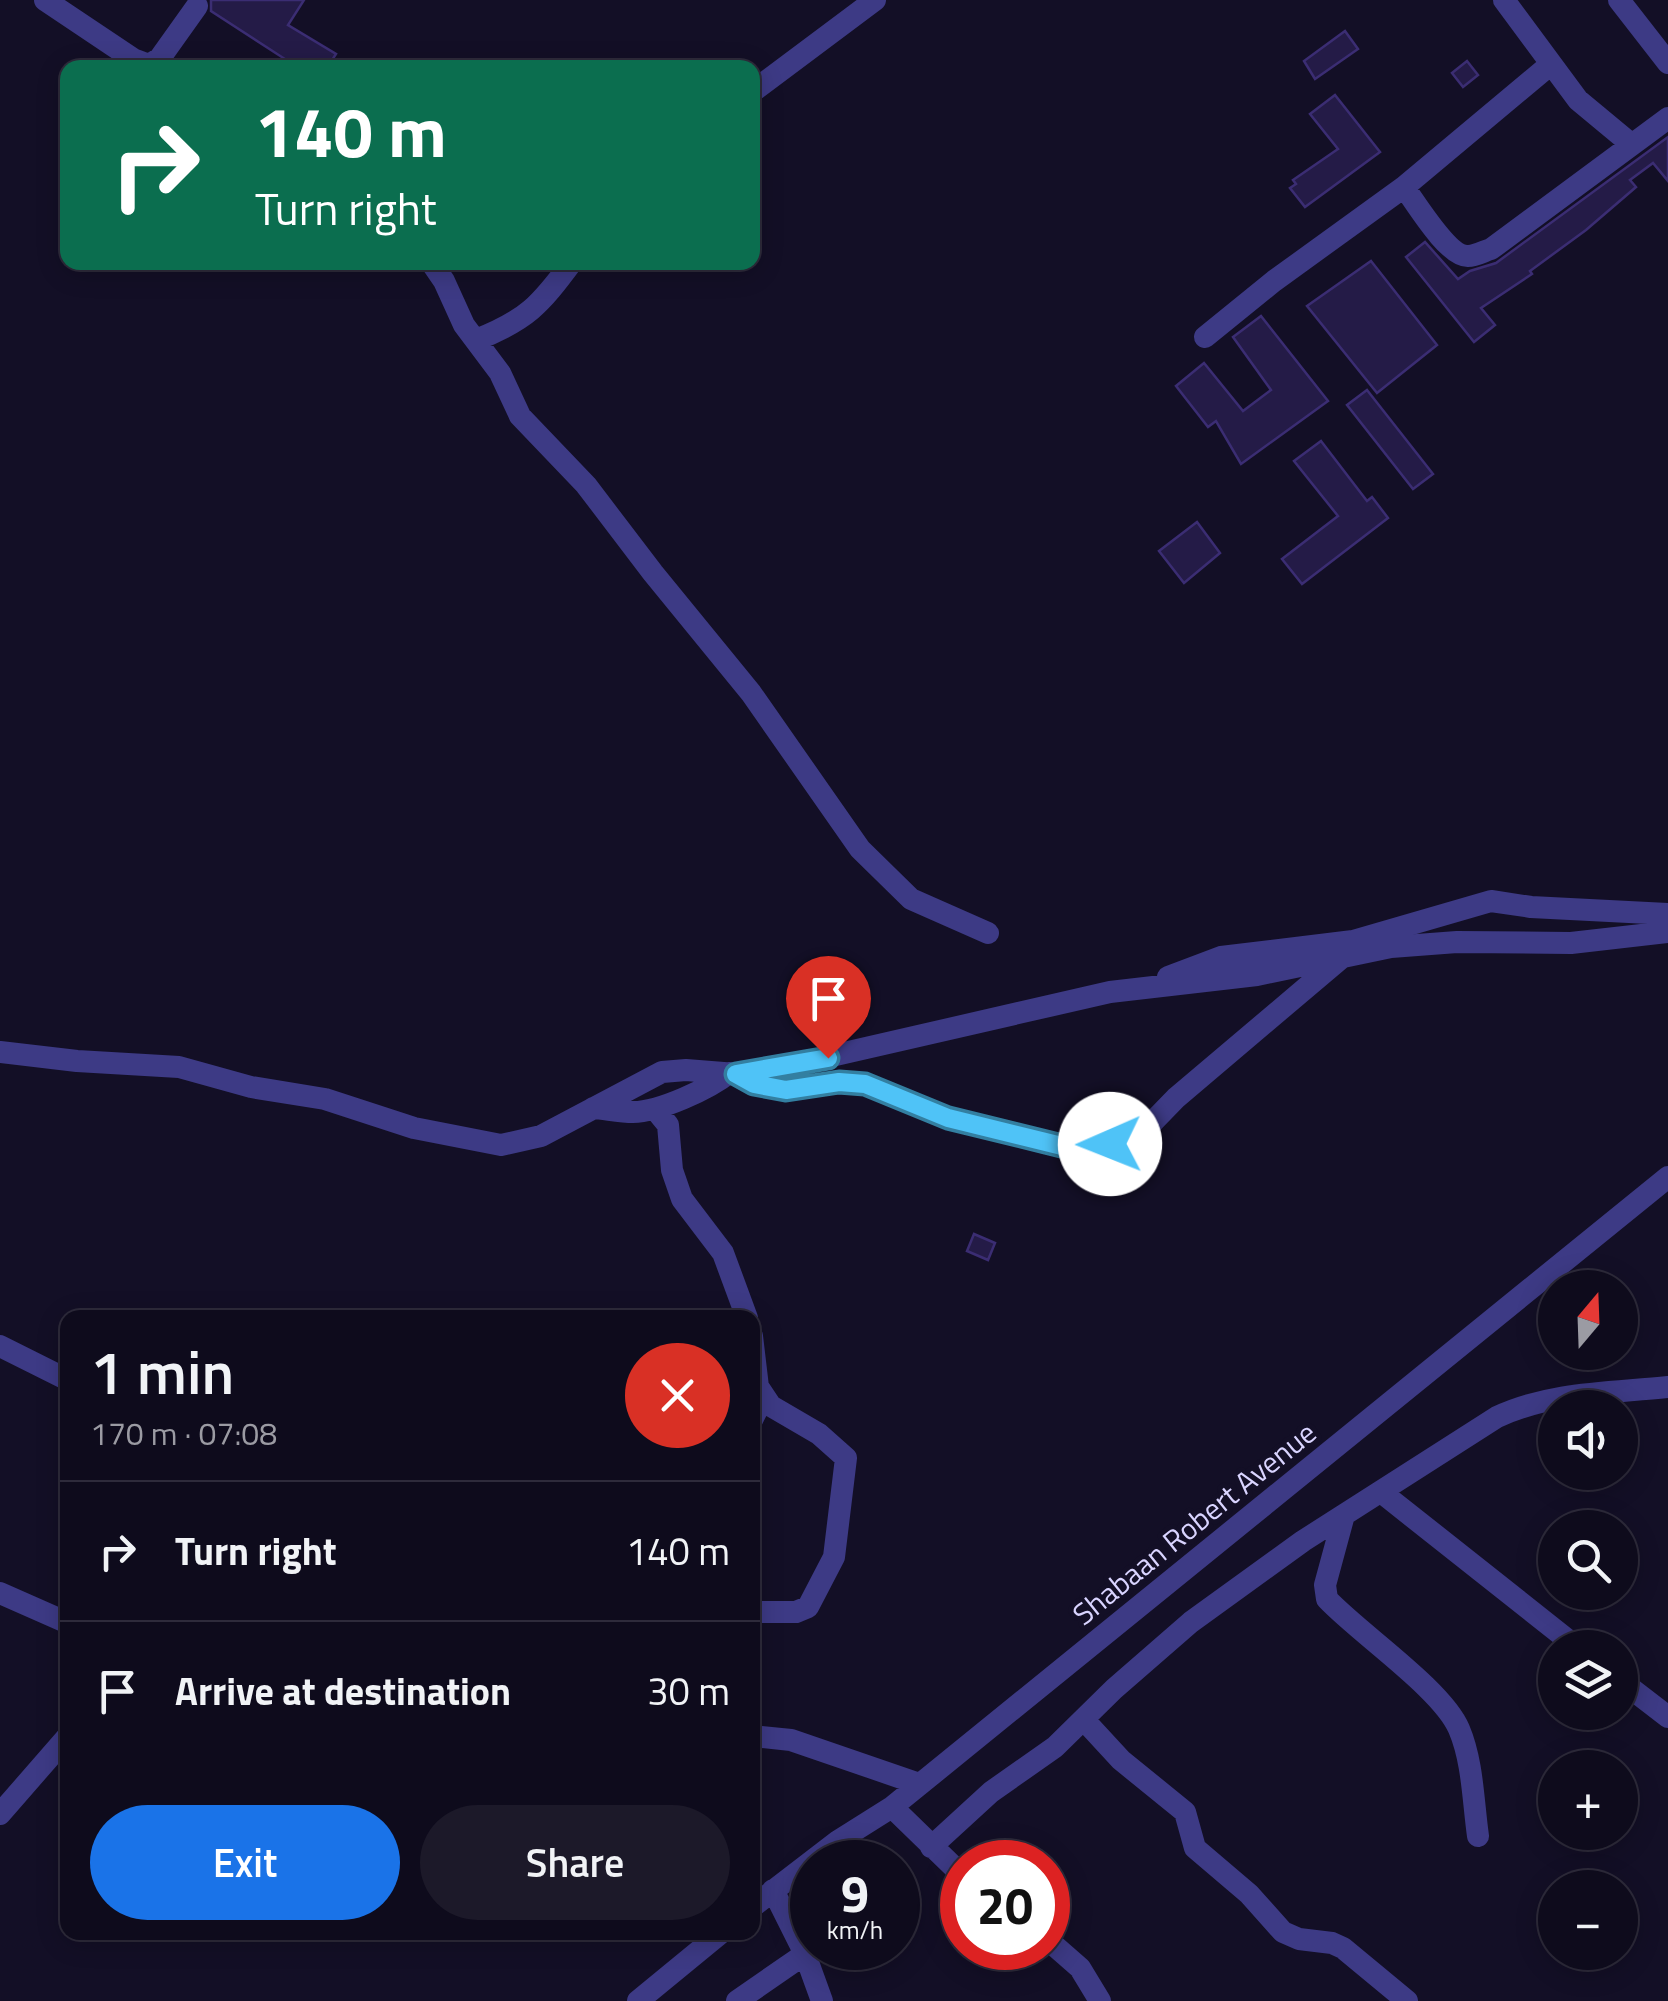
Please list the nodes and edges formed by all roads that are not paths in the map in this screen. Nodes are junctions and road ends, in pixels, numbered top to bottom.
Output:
1 (45, 0) edge
2 (875, 0) edge
3 (1504, 0) edge
4 (1619, 0) edge
5 (198, 6) dead end
6 (136, 60) edge
7 (158, 60) edge
8 (1668, 63) edge
9 (1551, 64) junction
10 (760, 86) edge
11 (1668, 118) edge
12 (1630, 144) junction
13 (1404, 187) junction
14 (436, 270) edge
15 (566, 270) edge
16 (1205, 337) dead end
17 (476, 340) junction
18 (1668, 914) edge
19 (1668, 932) edge
20 (988, 933) dead end
21 (1342, 957) junction
22 (1139, 989) junction
23 (0, 1052) edge
24 (732, 1074) junction
25 (593, 1108) junction
26 (656, 1109) junction
27 (1668, 1177) edge
28 (745, 1310) edge
29 (0, 1346) edge
30 (60, 1376) edge
31 (1668, 1387) edge
32 (760, 1389) edge
33 (1382, 1492) junction
34 (1344, 1516) junction
35 (0, 1593) edge
36 (760, 1612) edge
37 (60, 1619) edge
38 (1555, 1630) edge
39 (1638, 1694) edge
40 (1668, 1717) edge
41 (1085, 1722) junction
42 (760, 1737) edge
43 (60, 1745) edge
44 (919, 1784) junction
45 (892, 1807) junction
46 (0, 1814) edge
47 (1478, 1836) dead end
48 (931, 1847) junction
49 (940, 1855) edge
50 (773, 1890) junction
51 (760, 1901) edge
52 (790, 1924) edge
53 (712, 1940) edge
54 (1070, 1959) edge
55 (790, 1964) edge
56 (811, 1970) edge
57 (638, 2001) edge
58 (737, 2001) edge
59 (822, 2001) edge
60 (1100, 2001) edge
61 (1407, 2001) edge

1 - 6 street
2 - 10 street
3 - 9 street
4 - 8 street
5 - 7 street
9 - 12 street
9 - 13 street
11 - 12 street
12 - 13 street
13 - 16 street
14 - 17 street
15 - 17 street
17 - 20 street
18 - 22 street
19 - 21 street
21 - 22 street
21 - 24 street
22 - 24 street
23 - 25 street
24 - 25 street
24 - 26 street
25 - 26 street
26 - 28 street
27 - 44 street, Shabaan Robert Avenue
29 - 30 street
31 - 33 street
32 - 36 street
33 - 34 street
33 - 38 street
34 - 41 street
34 - 47 street
35 - 37 street
39 - 40 street
41 - 48 street
41 - 61 street
42 - 44 street
43 - 46 street
44 - 45 street, Shabaan Robert Avenue
45 - 48 street
45 - 50 street, Shabaan Robert Avenue
48 - 49 street
50 - 51 street, Shabaan Robert Avenue
50 - 52 street
53 - 57 street
54 - 60 street
55 - 58 street
56 - 59 street

